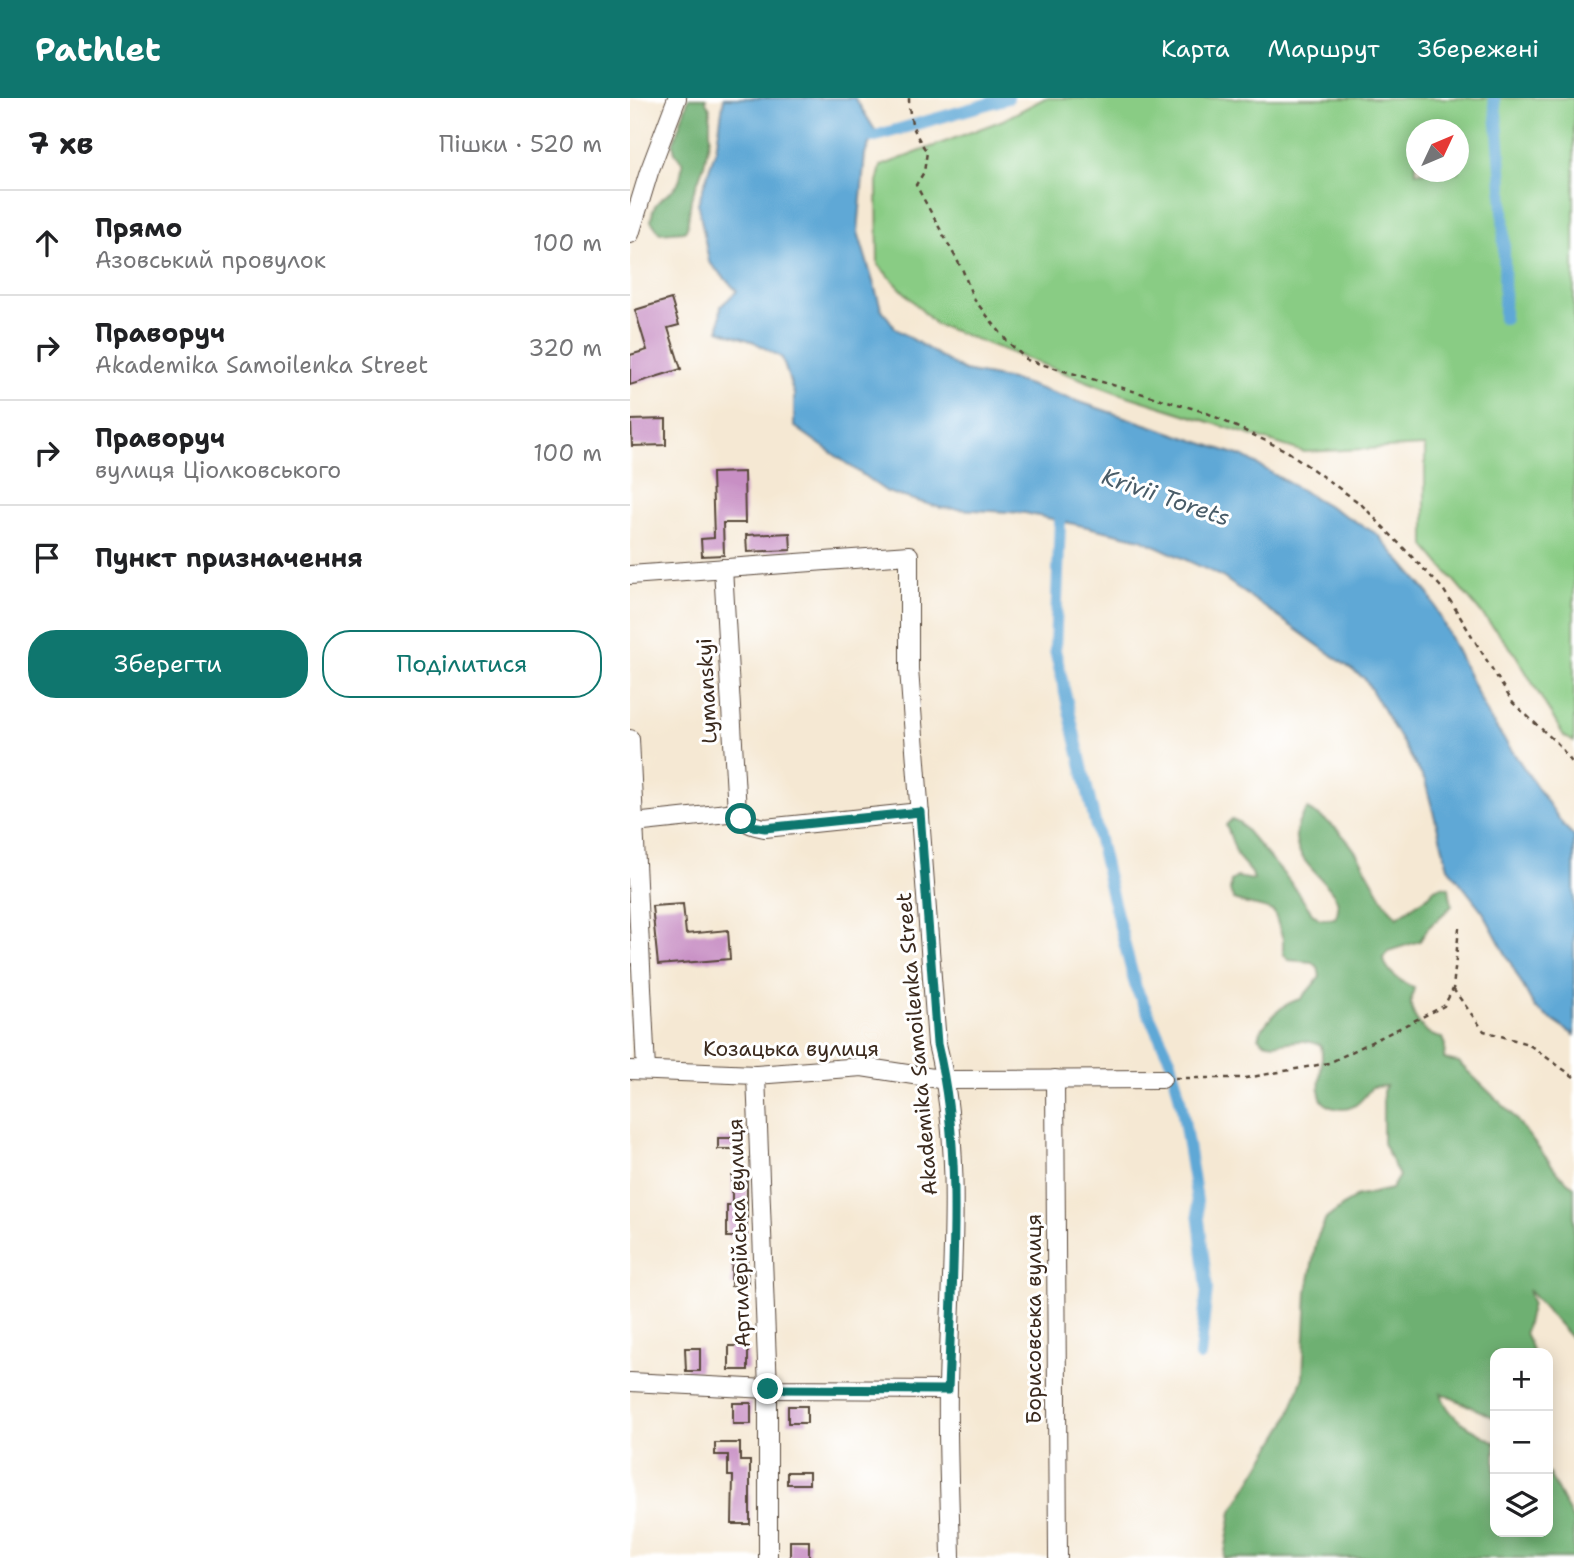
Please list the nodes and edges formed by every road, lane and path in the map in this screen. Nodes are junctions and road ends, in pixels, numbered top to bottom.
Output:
1 (677, 98) edge
2 (909, 98) edge
3 (630, 233) edge
4 (723, 568) junction
5 (630, 575) edge
6 (630, 739) edge
7 (1574, 765) edge
8 (737, 812) junction
9 (920, 812) junction
10 (634, 823) junction
11 (1459, 928) dead end
12 (1453, 989) junction
13 (638, 1070) edge
14 (757, 1075) junction
15 (1183, 1077) dead end
16 (1574, 1077) edge
17 (1055, 1079) junction
18 (1162, 1079) dead end
19 (946, 1080) junction
20 (630, 1382) edge
21 (768, 1389) junction
22 (948, 1390) junction
23 (768, 1558) edge
24 (951, 1558) edge
25 (1058, 1558) edge

1 - 3 street
2 - 7 path
4 - 5 street, Akademika Samoilenka Street
4 - 8 street, Lymanskyi
4 - 9 street, Akademika Samoilenka Street
6 - 10 street
8 - 9 street
8 - 10 street
9 - 19 street, Akademika Samoilenka Street
10 - 13 street
11 - 12 path
12 - 15 path
12 - 16 path
13 - 14 street, Козацька вулиця
14 - 19 street, Козацька вулиця
14 - 21 street, Артилерійська вулиця
17 - 18 street, Козацька вулиця
17 - 19 street, Козацька вулиця
17 - 25 street, Борисовська вулиця
19 - 22 street, Akademika Samoilenka Street
20 - 21 street
21 - 22 street
21 - 23 street, Артилерійська вулиця
22 - 24 street, Akademika Samoilenka Street

